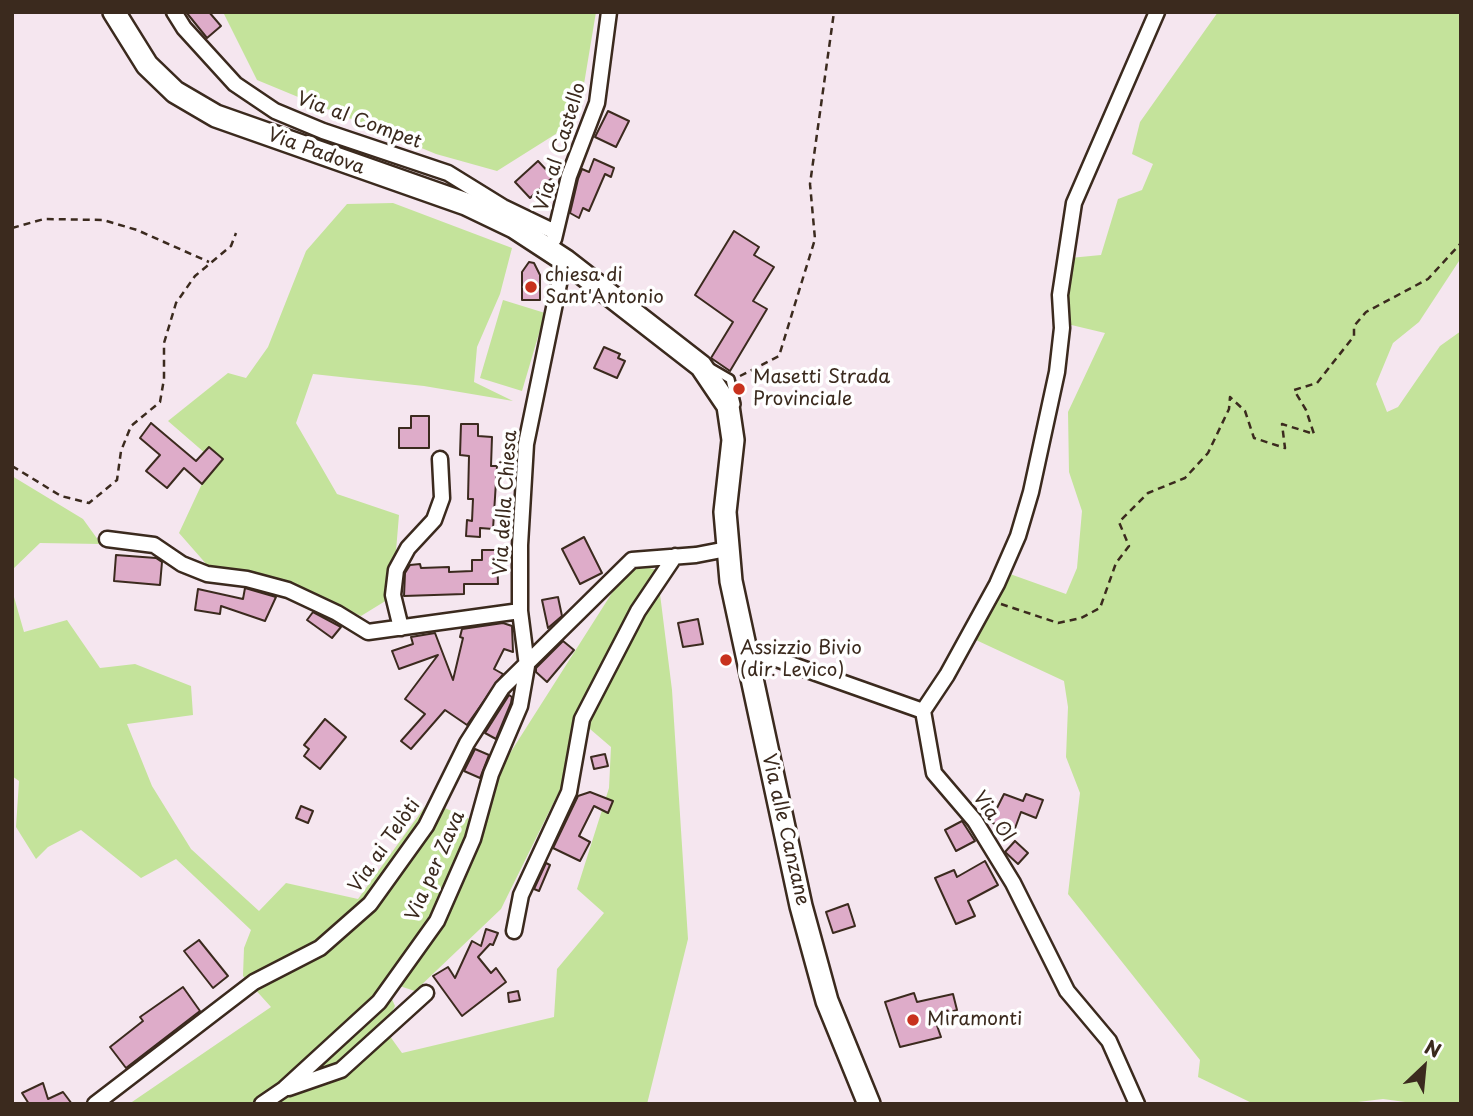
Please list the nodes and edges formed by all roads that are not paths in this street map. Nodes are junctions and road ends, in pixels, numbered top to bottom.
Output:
1 (114, 12) edge
2 (174, 12) edge
3 (608, 12) edge
4 (1157, 12) edge
5 (557, 248) junction
6 (701, 366) junction
7 (733, 440) junction
8 (440, 459) dead end
9 (107, 539) dead end
10 (727, 549) junction
11 (675, 556) junction
12 (520, 611) junction
13 (401, 628) junction
14 (746, 651) junction
15 (527, 667) junction
16 (923, 711) junction
17 (514, 931) dead end
18 (426, 993) dead end
19 (284, 1089) junction
20 (94, 1104) edge
21 (262, 1104) edge
22 (869, 1104) edge
23 (1137, 1104) edge

1 - 5 main road, Via Padova
2 - 5 street, Via al Compet
3 - 5 street, Via al Castello
4 - 16 street
5 - 6 main road, Via Padova
5 - 12 street, Via della Chiesa
6 - 7 main road, Via alle Canzane
6 - 7 lane
7 - 10 main road, Via alle Canzane
8 - 13 street
9 - 13 street
10 - 11 street, Via ai Telòti
10 - 14 main road, Via alle Canzane
11 - 15 street, Via ai Telòti
11 - 17 street
12 - 13 street
12 - 15 street, Via della Chiesa
14 - 16 street
14 - 22 main road, Via alle Canzane
15 - 19 street, Via per Zava
15 - 20 street, Via ai Telòti
16 - 23 street, Via Ol
18 - 19 street
19 - 21 street, Via per Zava

